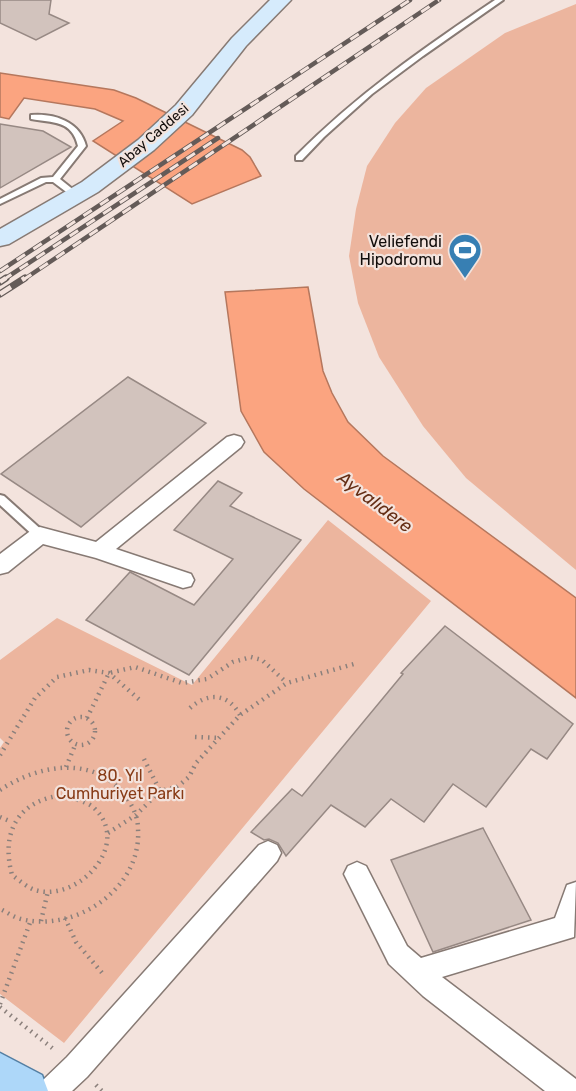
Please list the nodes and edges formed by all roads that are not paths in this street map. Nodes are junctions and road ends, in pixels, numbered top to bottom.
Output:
1 (281, 0) edge
2 (500, 0) edge
3 (34, 117) dead end
4 (299, 158) dead end
5 (55, 179) junction
6 (76, 195) junction
7 (0, 202) edge
8 (0, 239) edge
9 (234, 442) dead end
10 (0, 499) edge
11 (40, 535) junction
12 (99, 551) junction
13 (0, 566) edge
14 (183, 580) dead end
15 (268, 853) dead end
16 (357, 874) dead end
17 (576, 894) edge
18 (417, 972) junction
19 (0, 1075) edge
20 (26, 1091) edge
21 (52, 1091) edge
22 (568, 1091) edge

1 - 6 main road, Abay Caddesi
2 - 4 lane
3 - 5 lane
5 - 6 lane
5 - 7 lane
6 - 8 main road, Abay Caddesi
9 - 12 street
10 - 11 lane
11 - 12 street
11 - 13 street
12 - 14 street
15 - 21 street
16 - 18 street
17 - 18 street
18 - 22 street
19 - 20 main road

